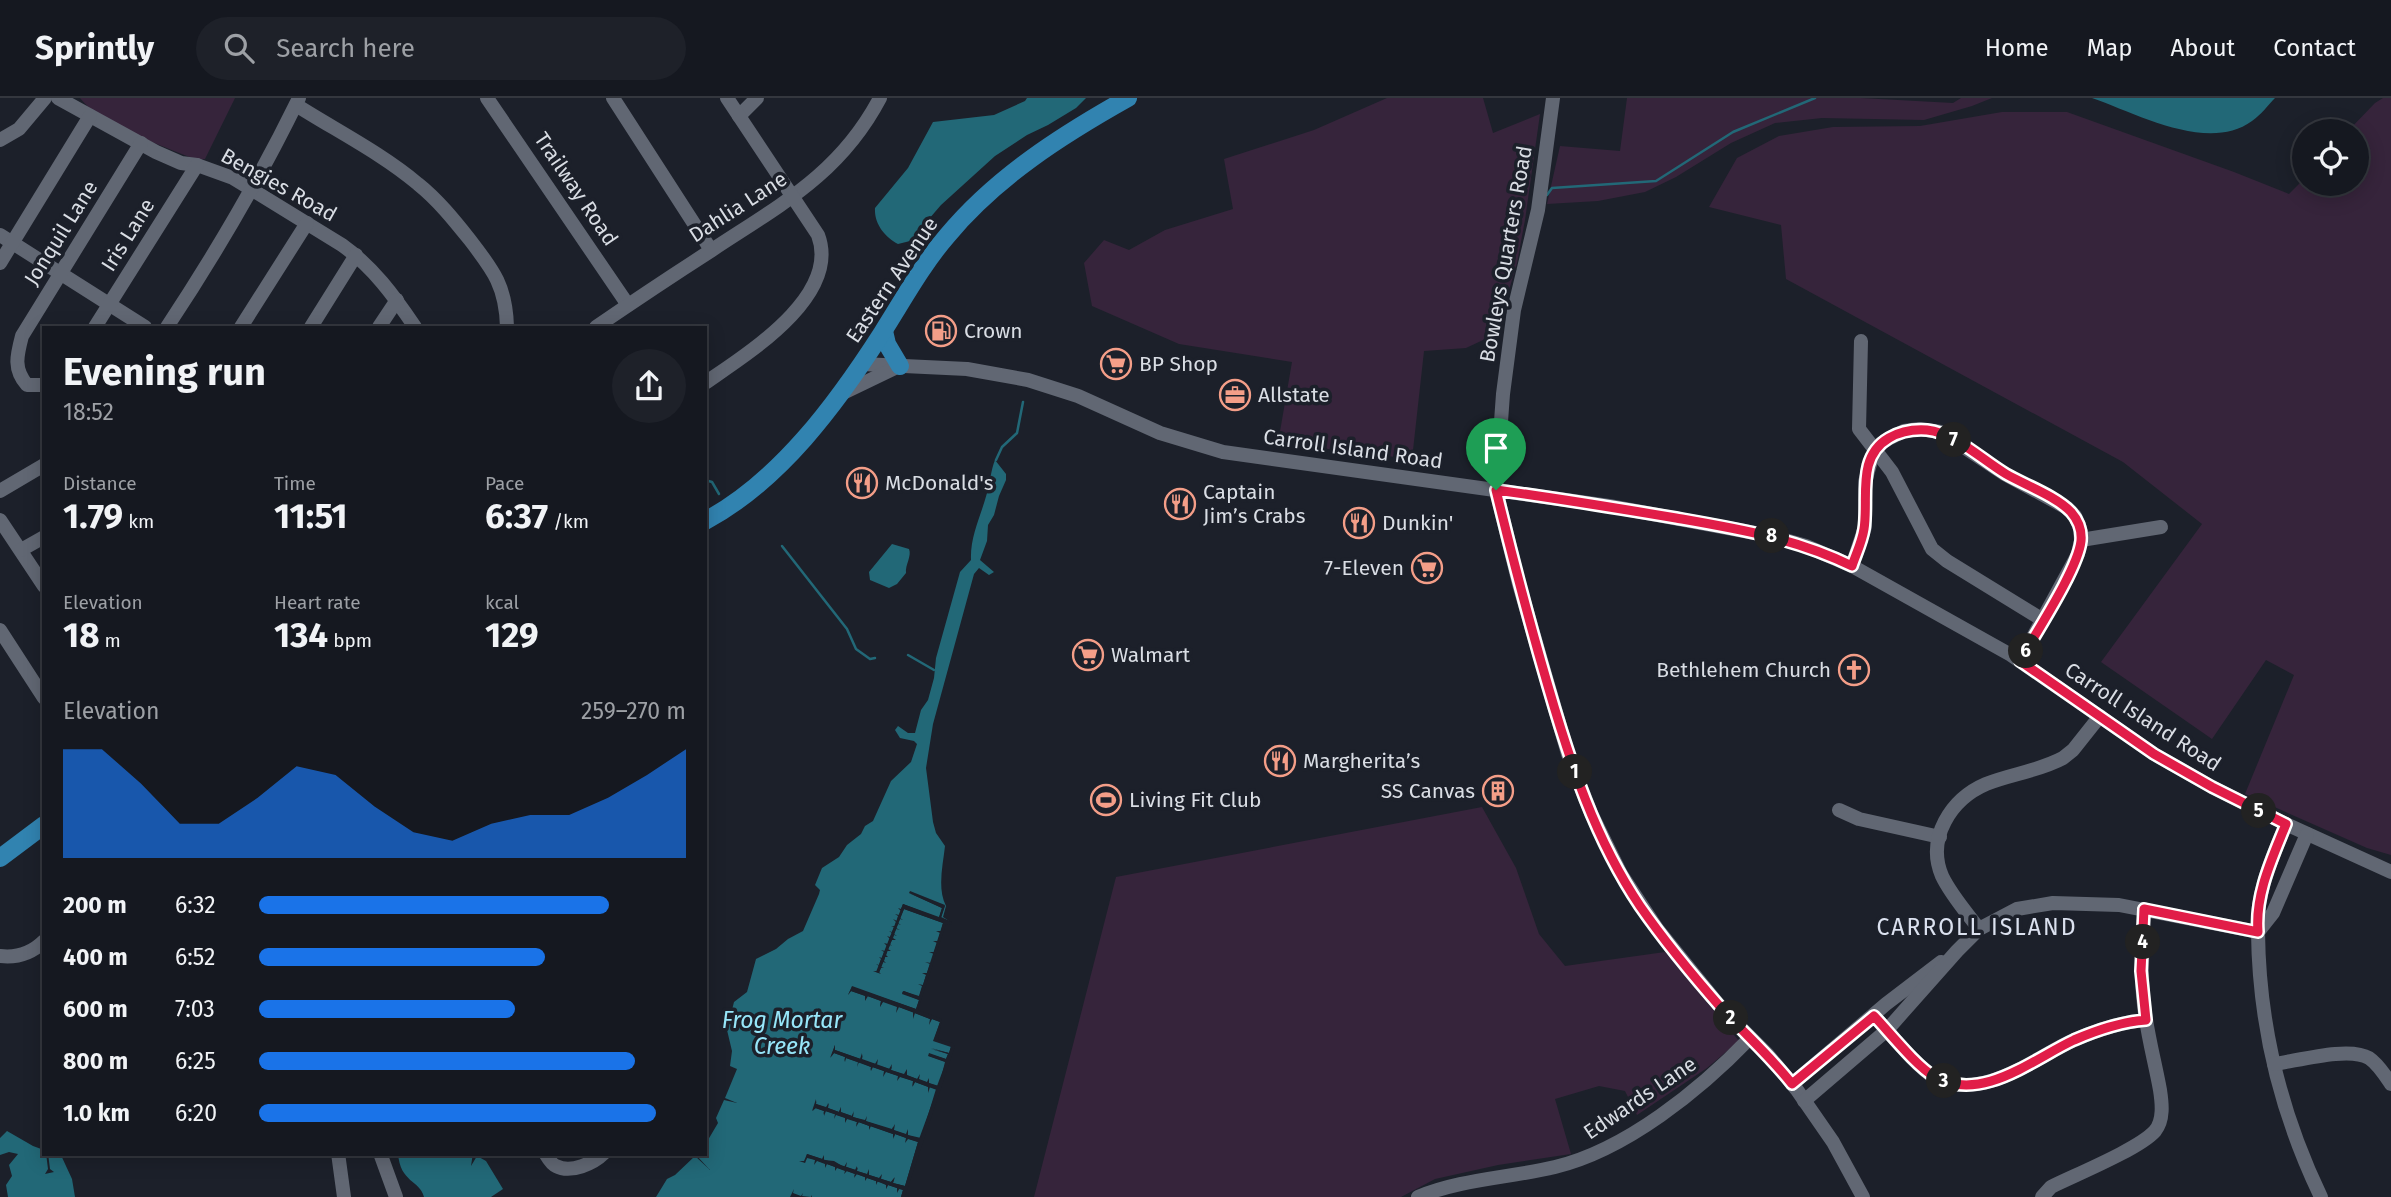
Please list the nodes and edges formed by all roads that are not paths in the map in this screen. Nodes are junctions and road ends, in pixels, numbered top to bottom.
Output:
1 (45, 98) edge
2 (58, 98) edge
3 (487, 98) edge
4 (613, 98) edge
5 (727, 98) edge
6 (757, 98) edge
7 (880, 98) edge
8 (1128, 98) edge
9 (1553, 98) edge
10 (297, 101) edge
11 (90, 116) junction
12 (739, 116) junction
13 (0, 140) edge
14 (141, 143) junction
15 (197, 165) junction
16 (253, 189) junction
17 (793, 198) junction
18 (307, 223) junction
19 (6, 238) edge
20 (712, 250) junction
21 (356, 255) junction
22 (0, 263) edge
23 (62, 275) junction
24 (397, 300) junction
25 (109, 304) junction
26 (628, 305) junction
27 (96, 326) edge
28 (143, 326) edge
29 (168, 326) edge
30 (242, 326) edge
31 (312, 326) edge
32 (380, 326) edge
33 (414, 326) edge
34 (507, 326) edge
35 (597, 326) edge
36 (884, 331) junction
37 (1861, 341) dead end
38 (862, 365) junction
39 (900, 366) junction
40 (707, 382) edge
41 (42, 385) edge
42 (838, 396) junction
43 (1876, 450) junction
44 (42, 466) edge
45 (1, 487) edge
46 (1496, 490) junction
47 (0, 520) edge
48 (707, 520) edge
49 (2161, 527) dead end
50 (42, 538) edge
51 (2081, 540) junction
52 (21, 550) junction
53 (1852, 566) junction
54 (42, 583) edge
55 (2043, 620) junction
56 (0, 630) edge
57 (2020, 661) junction
58 (42, 695) edge
59 (2100, 716) junction
60 (1839, 810) dead end
61 (2286, 824) junction
62 (42, 826) edge
63 (2307, 834) junction
64 (1940, 837) junction
65 (0, 858) edge
66 (2370, 862) junction
67 (2391, 872) edge
68 (2391, 882) edge
69 (2144, 909) junction
70 (1979, 929) junction
71 (2258, 932) junction
72 (42, 943) edge
73 (1957, 951) junction
74 (0, 956) edge
75 (1874, 1016) junction
76 (2146, 1020) junction
77 (1887, 1030) junction
78 (1750, 1038) junction
79 (2274, 1064) junction
80 (1792, 1084) junction
81 (2391, 1084) edge
82 (1804, 1101) junction
83 (338, 1156) edge
84 (381, 1156) edge
85 (547, 1156) edge
86 (600, 1156) edge
87 (344, 1197) edge
88 (396, 1197) edge
89 (1418, 1197) edge
90 (1863, 1197) edge
91 (2042, 1197) edge
92 (2321, 1197) edge

1 - 13 street
2 - 11 street, Bengies Road
3 - 26 street, Trailway Road
4 - 20 street
5 - 12 street
6 - 12 street
7 - 17 street, Dahlia Lane
8 - 36 main road, Eastern Avenue
9 - 46 street, Bowleys Quarters Road
10 - 16 street
10 - 34 street
11 - 14 street, Bengies Road
11 - 19 street
12 - 17 street
14 - 15 street, Bengies Road
14 - 23 street, Jonquil Lane
15 - 16 street, Bengies Road
15 - 25 street, Iris Lane
16 - 18 street, Bengies Road
16 - 29 street
17 - 20 street, Dahlia Lane
17 - 40 street
18 - 21 street, Bengies Road
18 - 30 street
19 - 22 street
19 - 23 street
20 - 26 street, Dahlia Lane
21 - 24 street, Bengies Road
21 - 31 street
23 - 25 street
23 - 41 street, Jonquil Lane
24 - 32 street
24 - 33 street, Bengies Road
25 - 27 street, Iris Lane
25 - 28 street
26 - 35 street, Dahlia Lane
36 - 38 main road, Eastern Avenue
36 - 39 main road
37 - 43 street
38 - 39 street, Carroll Island Road
38 - 42 main road, Eastern Avenue
39 - 42 street
39 - 46 street, Carroll Island Road
42 - 48 main road, Eastern Avenue
43 - 51 street
43 - 53 street
43 - 55 street
44 - 45 street
46 - 53 street, Carroll Island Road
46 - 78 street, Bowleys Quarters Road
47 - 52 street
49 - 51 street
50 - 52 street
51 - 55 street
52 - 54 street
53 - 57 street, Carroll Island Road
55 - 57 street
56 - 58 street
57 - 59 street, Carroll Island Road
59 - 61 street, Carroll Island Road
59 - 64 street
60 - 64 street
61 - 63 street, Carroll Island Road
61 - 71 street
62 - 65 main road
63 - 66 street, Carroll Island Road
63 - 71 street
64 - 70 street
66 - 67 street, Carroll Island Road
66 - 68 street
69 - 70 street
69 - 71 street
69 - 76 street
70 - 73 street
71 - 79 street
72 - 74 street
73 - 75 street
73 - 77 street
75 - 77 street
75 - 80 street
76 - 77 street
76 - 91 street
77 - 82 street
78 - 80 street, Bowleys Quarters Road
78 - 89 street, Edwards Lane
79 - 81 street
79 - 92 street
80 - 82 street, Bowleys Quarters Road
82 - 90 street, Bowleys Quarters Road
83 - 87 street
84 - 88 street
85 - 86 street

